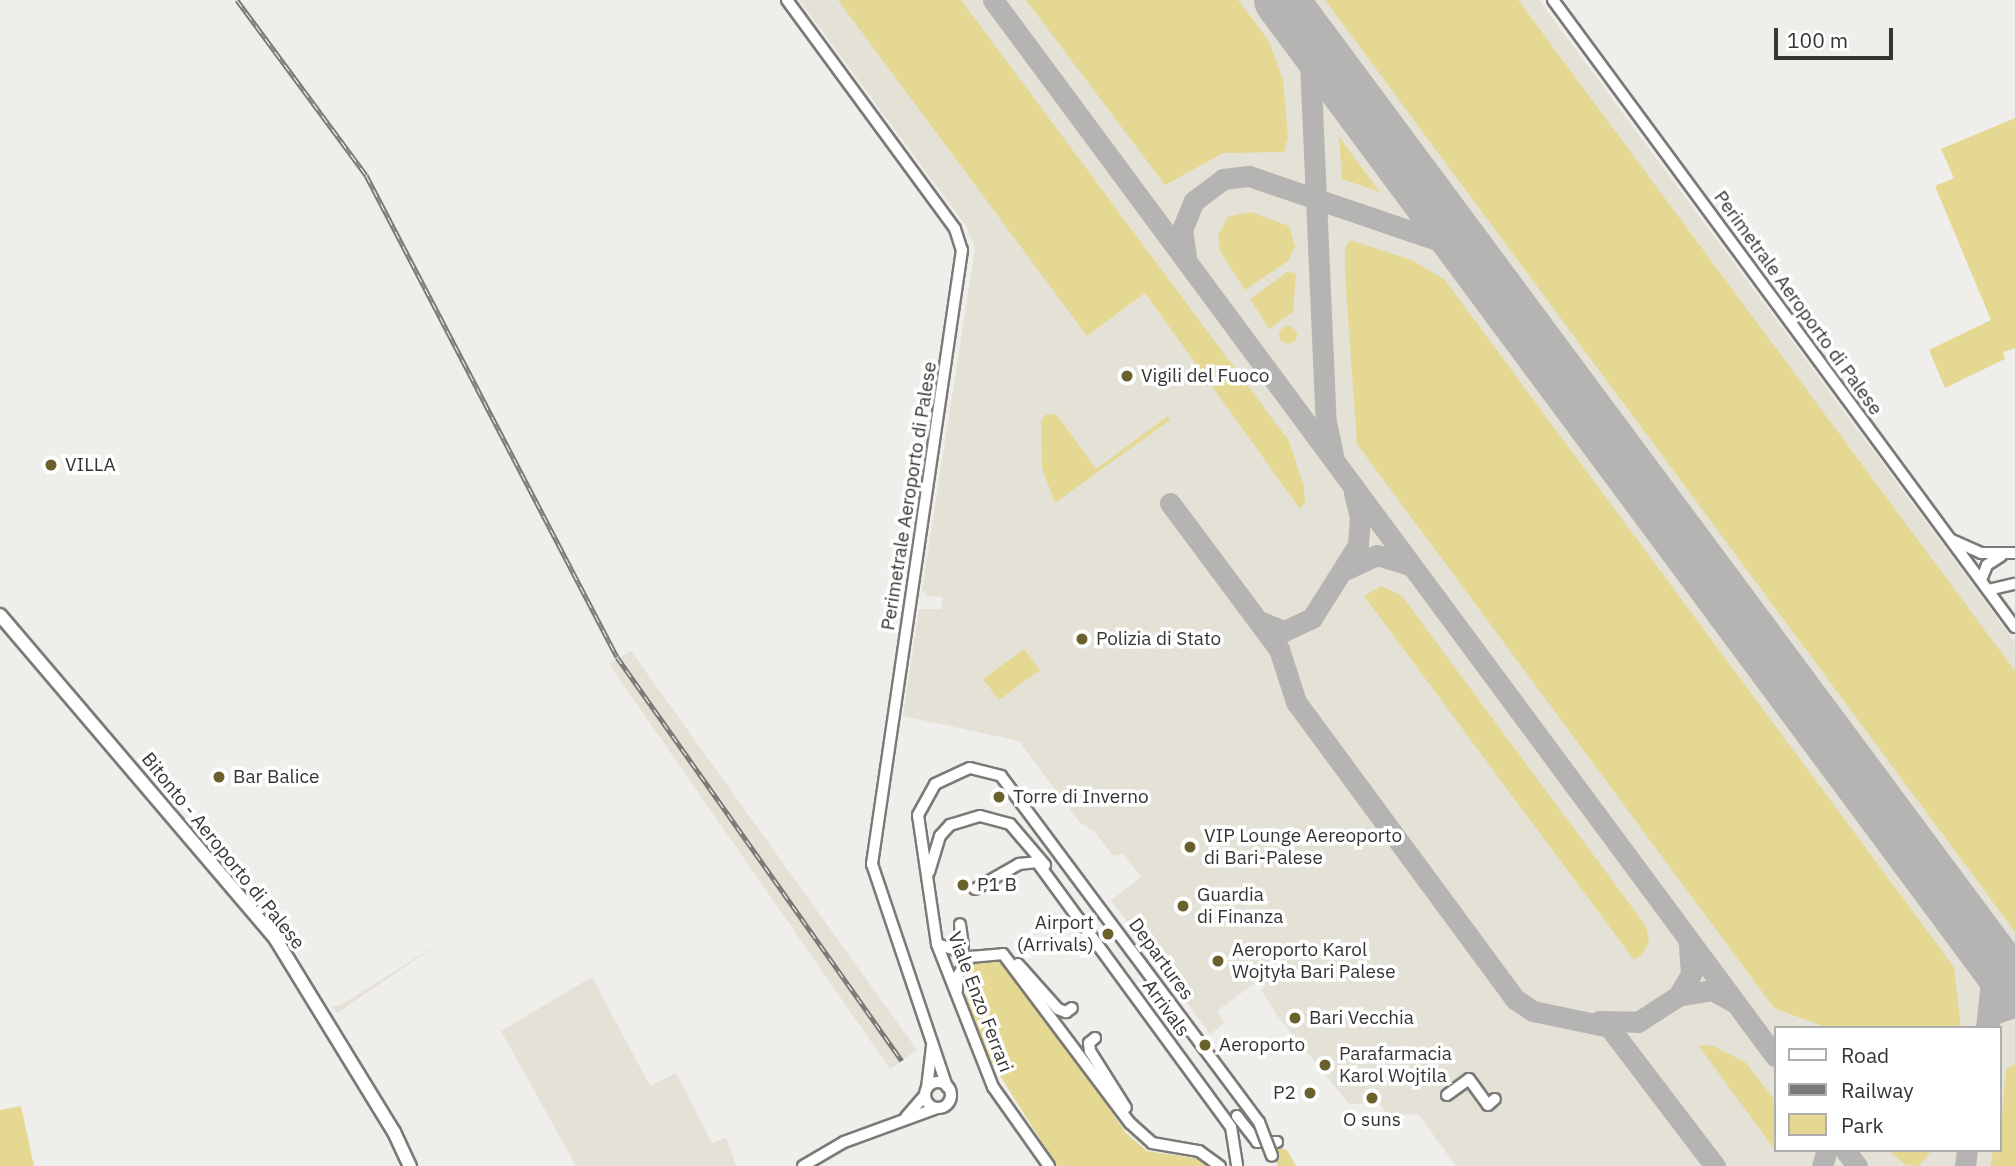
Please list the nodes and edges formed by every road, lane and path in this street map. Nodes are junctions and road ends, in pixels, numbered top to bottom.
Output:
1 (787, 0) edge
2 (1553, 0) edge
3 (1950, 538) junction
4 (2015, 553) edge
5 (2002, 556) junction
6 (1981, 580) junction
7 (2015, 584) edge
8 (1988, 590) junction
9 (0, 615) edge
10 (2015, 627) edge
11 (975, 890) dead end
12 (1068, 898) dead end
13 (932, 918) junction
14 (960, 924) dead end
15 (937, 944) junction
16 (1009, 958) junction
17 (959, 1006) junction
18 (1072, 1008) dead end
19 (1095, 1038) dead end
20 (932, 1042) junction
21 (947, 1087) junction
22 (926, 1091) junction
23 (1447, 1095) dead end
24 (1495, 1099) dead end
25 (937, 1108) junction
26 (1237, 1116) dead end
27 (906, 1117) junction
28 (1143, 1135) junction
29 (1277, 1142) dead end
30 (1271, 1161) edge
31 (410, 1166) edge
32 (803, 1166) edge
33 (1049, 1166) edge
34 (1220, 1166) edge
35 (1237, 1166) edge

1 - 20 street, Perimetrale Aeroporto di Palese
2 - 3 street, Perimetrale Aeroporto di Palese
3 - 5 street
3 - 6 street, Perimetrale Aeroporto di Palese
4 - 5 street
5 - 6 street
6 - 8 street, Perimetrale Aeroporto di Palese
7 - 8 street
8 - 10 street, Perimetrale Aeroporto di Palese
9 - 31 main road, Bitonto - Aeroporto di Palese
11 - 35 street
12 - 13 street
13 - 15 street, Viale Enzo Ferrari
13 - 30 street, Departures, bridge
14 - 15 street
15 - 17 street, Viale Enzo Ferrari
16 - 17 street
16 - 18 street
16 - 28 street
17 - 33 street, Viale Enzo Ferrari
19 - 28 street
20 - 21 street, Perimetrale Aeroporto di Palese
20 - 22 street, Perimetrale Aeroporto di Palese
21 - 22 street
21 - 25 street
22 - 25 street
22 - 27 street
23 - 24 street
25 - 27 street
26 - 29 street
27 - 32 street
28 - 34 street

